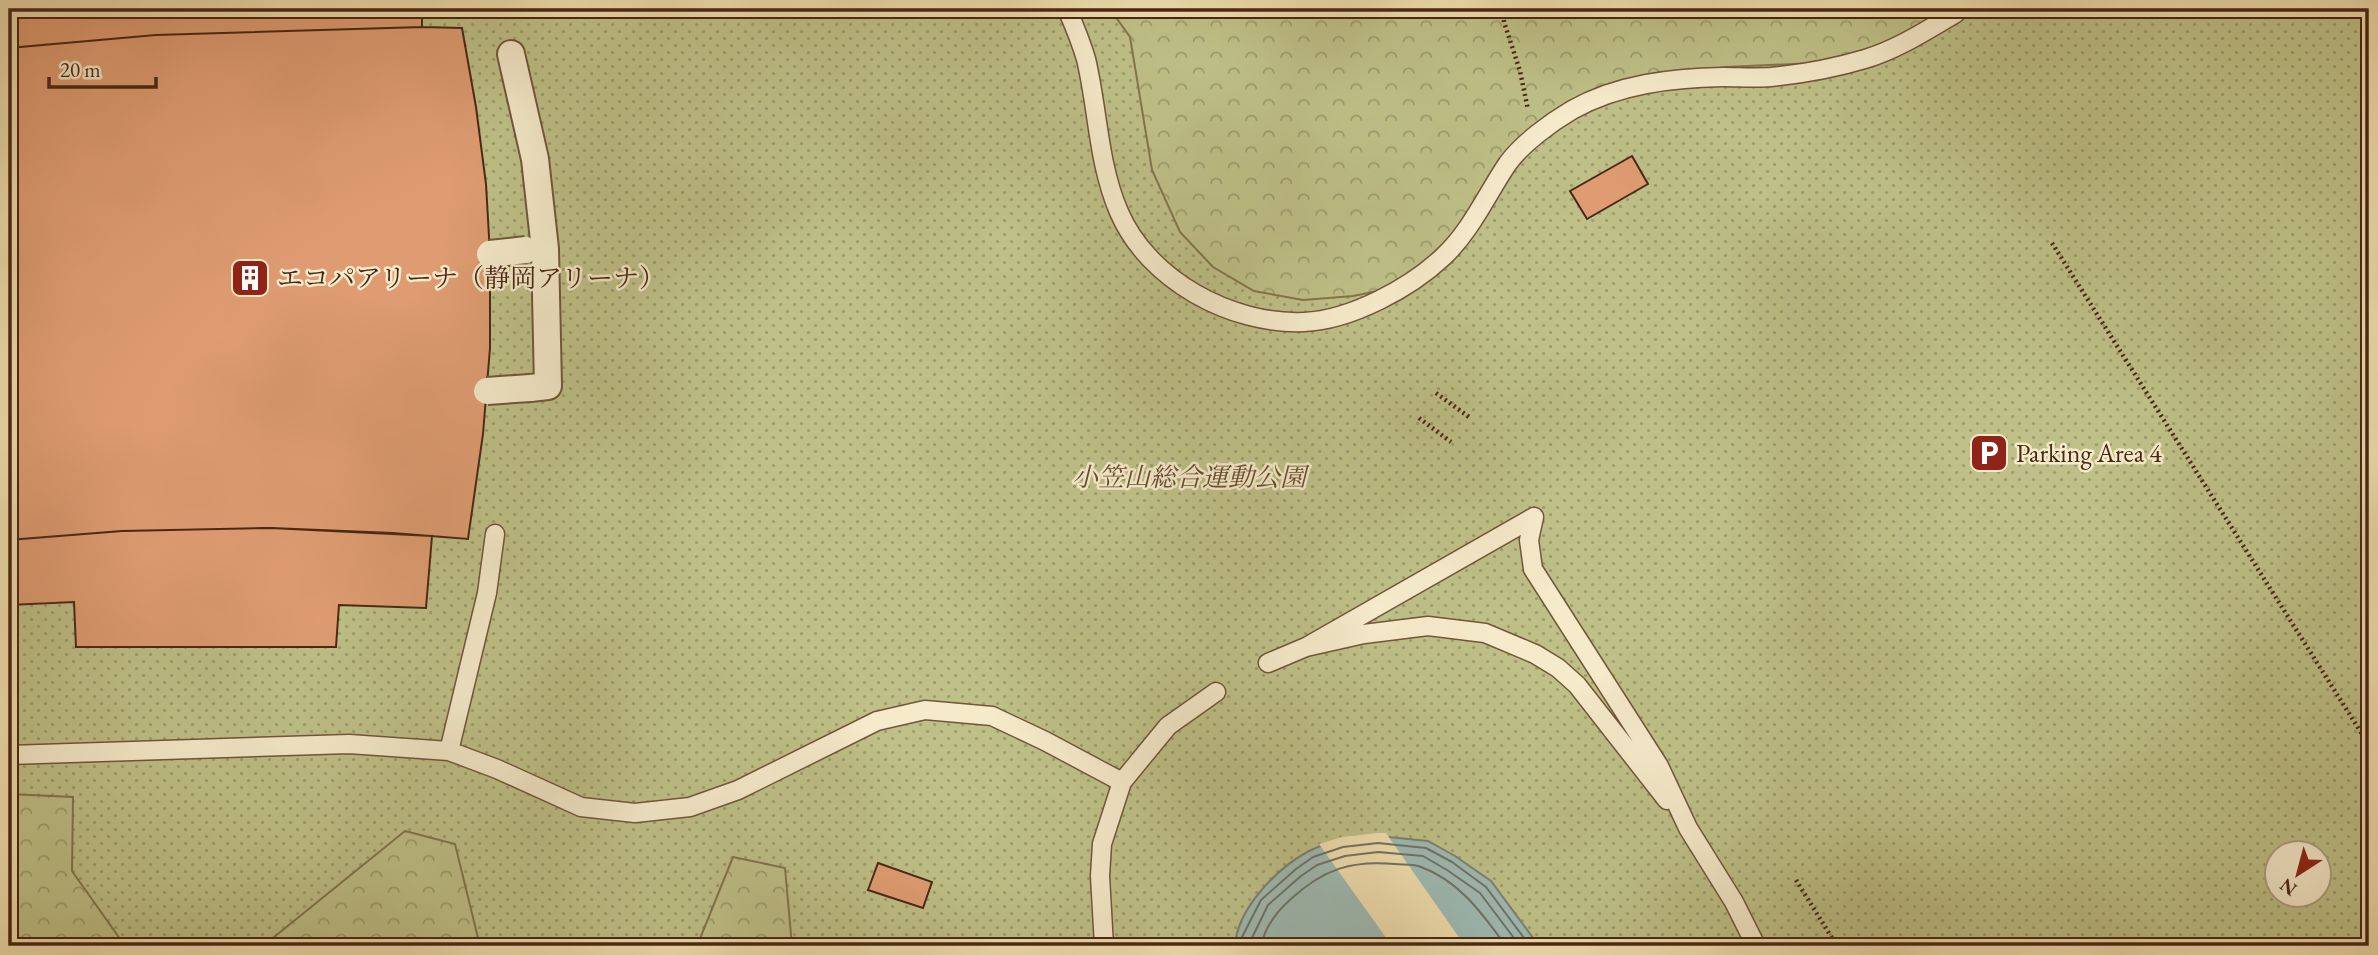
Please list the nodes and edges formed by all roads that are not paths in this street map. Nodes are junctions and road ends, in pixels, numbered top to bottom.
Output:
1 (1067, 9) edge
2 (1956, 13) dead end
3 (511, 54) dead end
4 (536, 250) junction
5 (490, 254) dead end
6 (487, 391) dead end
7 (495, 534) dead end
8 (1306, 647) junction
9 (1268, 663) dead end
10 (1216, 692) dead end
11 (449, 751) junction
12 (9, 755) edge
13 (1122, 782) junction
14 (1688, 828) junction
15 (1104, 946) edge
16 (1756, 946) edge

1 - 2 lane
3 - 4 street
4 - 5 street, bridge
4 - 6 street, bridge
7 - 11 lane
8 - 9 lane
8 - 14 lane
8 - 14 lane
10 - 13 lane
11 - 12 lane
11 - 13 lane
13 - 15 lane
14 - 16 lane

